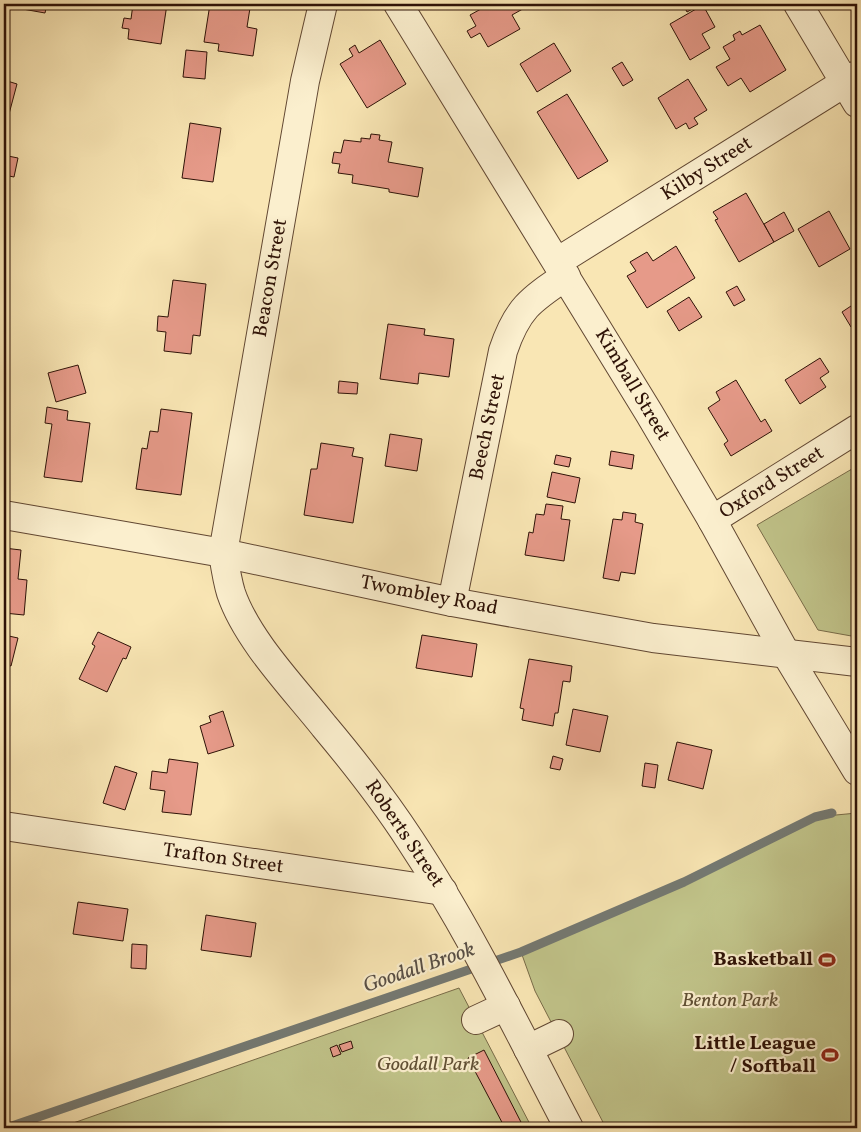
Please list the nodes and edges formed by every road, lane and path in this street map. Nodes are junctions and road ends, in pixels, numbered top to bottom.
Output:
1 (324, 4) edge
2 (398, 4) edge
3 (798, 4) edge
4 (853, 87) edge
5 (562, 269) junction
6 (857, 430) edge
7 (4, 515) edge
8 (712, 520) junction
9 (223, 553) junction
10 (452, 602) junction
11 (785, 652) junction
12 (857, 662) edge
13 (857, 771) edge
14 (4, 826) edge
15 (443, 892) junction
16 (501, 997) junction
17 (476, 1020) dead end
18 (559, 1034) dead end
19 (528, 1049) junction
20 (569, 1128) edge

1 - 9 street, Beacon Street
2 - 5 street, Kimball Street
3 - 4 street
4 - 5 street, Kilby Street
5 - 8 street, Kimball Street
5 - 10 street, Beech Street
6 - 8 street, Oxford Street
7 - 9 street, Twombley Road
8 - 11 street, Kimball Street
9 - 10 street, Twombley Road
9 - 15 street, Roberts Street
10 - 11 street, Twombley Road
11 - 12 street, Twombley Road
11 - 13 street, Kimball Street
14 - 15 street, Trafton Street
15 - 16 street, Roberts Street
16 - 17 street
16 - 19 street, Roberts Street
18 - 19 street
19 - 20 street, Roberts Street

